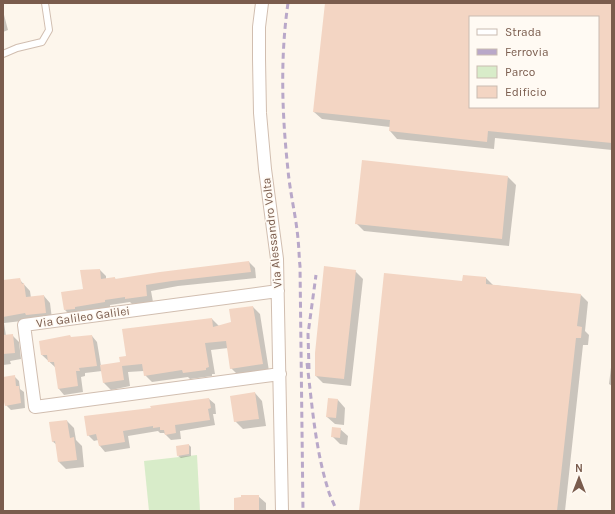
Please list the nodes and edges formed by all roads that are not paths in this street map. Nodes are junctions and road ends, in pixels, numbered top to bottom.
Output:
1 (45, 3) edge
2 (262, 3) edge
3 (3, 54) edge
4 (278, 291) junction
5 (280, 374) junction
6 (282, 511) edge

1 - 3 lane
2 - 4 street, Via Alessandro Volta
4 - 5 street, Via Alessandro Volta
4 - 5 street, Via Galileo Galilei
5 - 6 street, Via Alessandro Volta

